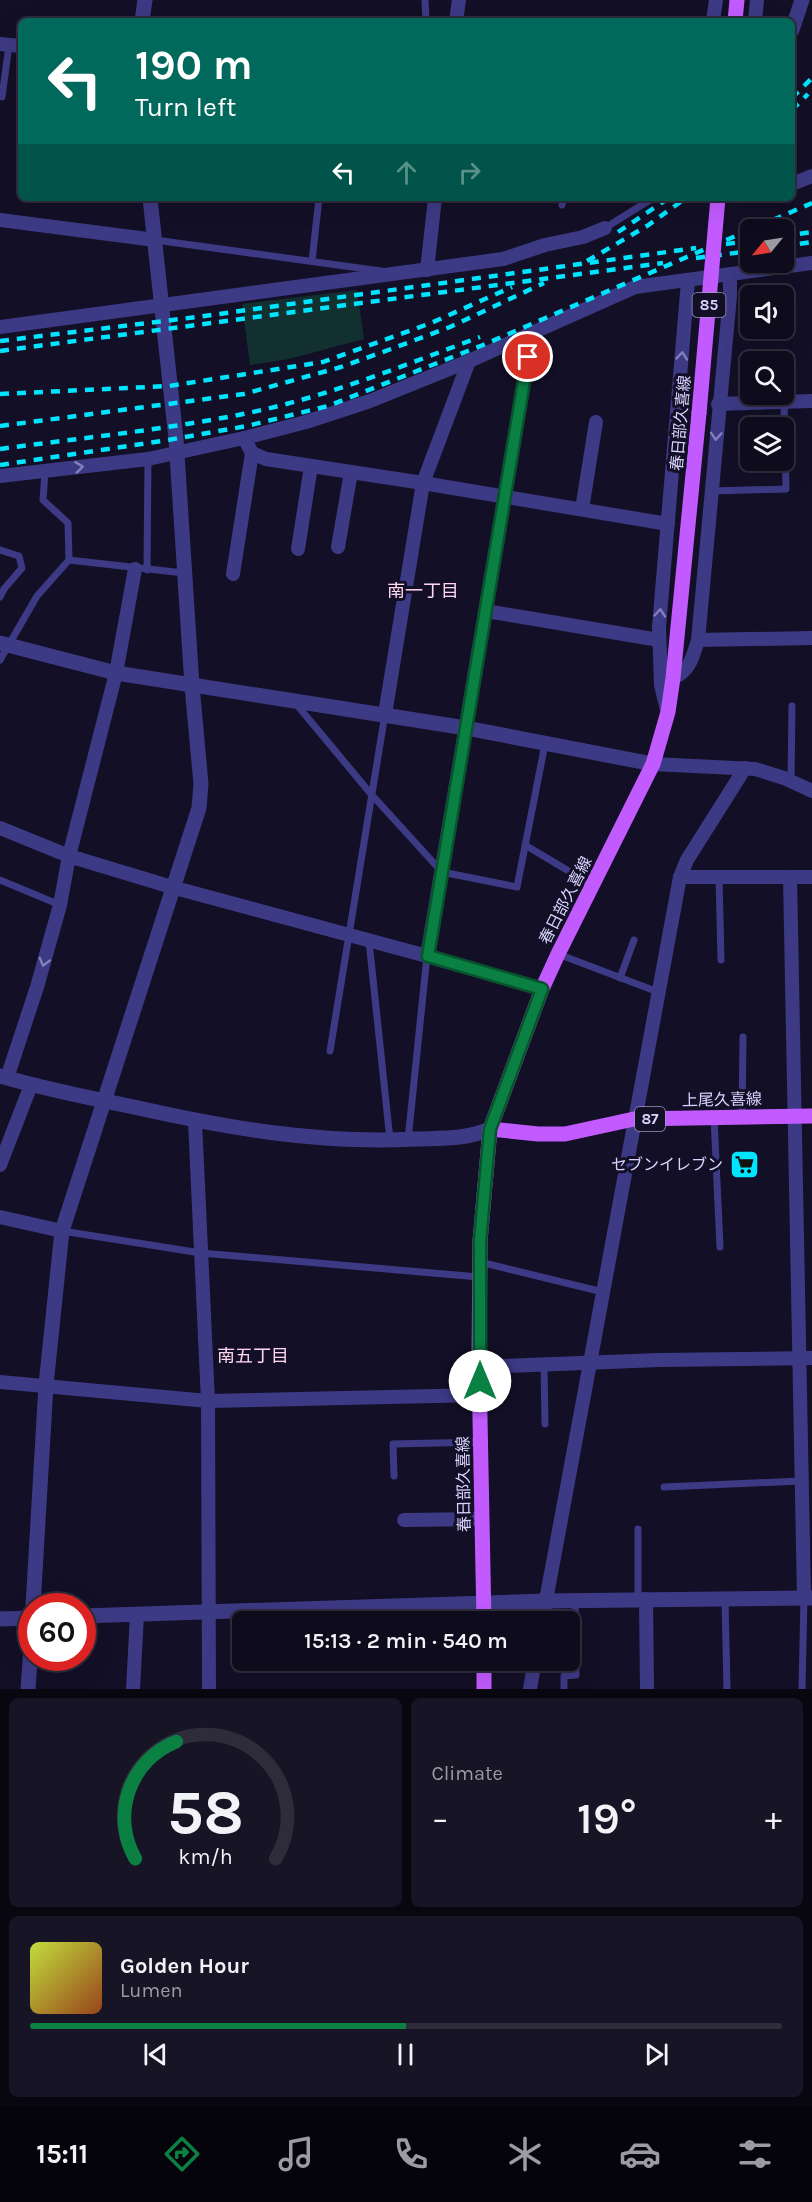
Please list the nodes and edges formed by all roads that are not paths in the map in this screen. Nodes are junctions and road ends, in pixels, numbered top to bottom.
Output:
1 (145, 0) edge
2 (425, 0) edge
3 (459, 0) edge
4 (716, 0) edge
5 (737, 0) edge
6 (757, 0) edge
7 (802, 0) edge
8 (142, 18) edge
9 (426, 18) edge
10 (456, 18) edge
11 (713, 18) edge
12 (735, 18) edge
13 (755, 18) edge
14 (795, 21) edge
15 (10, 45) edge
16 (2, 97) dead end
17 (812, 176) edge
18 (795, 183) edge
19 (150, 201) edge
20 (319, 201) edge
21 (435, 201) edge
22 (647, 201) edge
23 (718, 201) edge
24 (0, 220) edge
25 (605, 228) joint
26 (155, 240) junction
27 (312, 261) junction
28 (812, 263) edge
29 (427, 270) junction
30 (391, 274) junction
31 (730, 274) junction
32 (688, 281) junction
33 (162, 305) junction
34 (0, 327) edge
35 (532, 334) junction
36 (469, 362) junction
37 (812, 401) edge
38 (794, 402) edge
39 (740, 403) edge
40 (718, 404) junction
41 (784, 405) edge
42 (596, 422) dead end
43 (244, 438) junction
44 (177, 453) junction
45 (252, 453) junction
46 (148, 459) junction
47 (311, 465) junction
48 (45, 471) junction
49 (351, 472) junction
50 (0, 476) edge
51 (423, 483) junction
52 (712, 491) junction
53 (505, 496) junction
54 (582, 509) junction
55 (668, 524) junction
56 (338, 547) dead end
57 (298, 549) dead end
58 (0, 550) edge
59 (69, 560) junction
60 (141, 569) junction
61 (184, 573) junction
62 (233, 574) dead end
63 (0, 597) edge
64 (486, 611) junction
65 (812, 638) edge
66 (659, 640) junction
67 (698, 640) junction
68 (4, 644) edge
69 (0, 660) edge
70 (116, 673) junction
71 (673, 678) junction
72 (192, 686) junction
73 (294, 700) junction
74 (792, 706) dead end
75 (668, 712) junction
76 (385, 714) junction
77 (466, 728) junction
78 (545, 744) junction
79 (653, 764) junction
80 (745, 768) junction
81 (791, 781) junction
82 (812, 791) edge
83 (371, 794) junction
84 (0, 828) edge
85 (525, 845) junction
86 (69, 856) junction
87 (441, 872) junction
88 (680, 877) junction
89 (719, 877) junction
90 (790, 877) junction
91 (812, 877) edge
92 (0, 880) edge
93 (592, 885) junction
94 (175, 888) junction
95 (60, 905) junction
96 (348, 935) junction
97 (369, 940) junction
98 (634, 940) dead end
99 (558, 954) junction
100 (428, 956) junction
101 (721, 960) dead end
102 (620, 978) junction
103 (542, 989) junction
104 (658, 992) junction
105 (743, 1037) dead end
106 (330, 1051) dead end
107 (4, 1077) edge
108 (31, 1085) junction
109 (104, 1101) junction
110 (795, 1116) junction
111 (812, 1116) edge
112 (714, 1117) junction
113 (742, 1117) junction
114 (634, 1119) junction
115 (195, 1121) junction
116 (490, 1129) junction
117 (390, 1140) junction
118 (408, 1140) junction
119 (0, 1165) edge
120 (0, 1217) edge
121 (62, 1231) junction
122 (720, 1247) dead end
123 (201, 1253) junction
124 (480, 1270) junction
125 (603, 1292) junction
126 (806, 1358) edge
127 (590, 1363) junction
128 (544, 1365) junction
129 (479, 1367) junction
130 (0, 1382) edge
131 (46, 1385) junction
132 (480, 1395) junction
133 (208, 1401) junction
134 (545, 1424) dead end
135 (481, 1442) junction
136 (394, 1476) dead end
137 (801, 1481) junction
138 (664, 1487) dead end
139 (482, 1519) junction
140 (404, 1520) dead end
141 (638, 1528) dead end
142 (34, 1593) edge
143 (808, 1598) edge
144 (642, 1599) junction
145 (724, 1599) junction
146 (574, 1600) junction
147 (545, 1601) junction
148 (483, 1603) junction
149 (209, 1611) junction
150 (483, 1611) edge
151 (544, 1611) edge
152 (137, 1615) junction
153 (96, 1616) edge
154 (18, 1618) edge
155 (0, 1619) edge
156 (29, 1671) edge
157 (484, 1671) edge
158 (533, 1671) edge
159 (28, 1689) edge
160 (133, 1689) edge
161 (209, 1689) edge
162 (484, 1689) edge
163 (530, 1689) edge
164 (564, 1689) edge
165 (647, 1689) edge
166 (728, 1689) edge
167 (802, 1689) edge

1 - 8 street
2 - 9 lane
3 - 10 street
4 - 11 street
5 - 12 main road
6 - 13 street
7 - 14 street
15 - 16 lane
17 - 18 street
19 - 26 street
20 - 27 lane
21 - 29 street
22 - 25 lane
23 - 71 main road, 春日部久喜線 / 85, bridge
24 - 26 street
25 - 29 street
26 - 27 lane
26 - 33 street
27 - 30 lane
28 - 31 street
29 - 30 street
30 - 33 street
31 - 32 street
31 - 40 street
32 - 35 street
55 -> 32 street
33 - 34 street
33 - 44 street
35 - 36 street
35 - 53 street
36 - 43 street
36 - 51 street
37 - 38 street
39 - 40 street
40 -> 52 street
41 - 52 lane
42 - 54 street
43 - 44 street
43 - 45 street
44 - 46 street
44 - 61 street
45 - 47 street
45 - 62 street
48 -> 46 street
46 - 60 lane
47 - 49 street
47 - 57 street
48 - 50 street
48 - 59 lane
49 - 51 street
49 - 56 street
51 - 53 street
51 - 76 street
52 - 67 street
53 - 54 street
53 - 64 street
54 - 55 street
66 -> 55 street
58 - 63 lane
59 - 60 lane
59 - 68 lane
60 - 61 lane
60 - 70 street
61 - 72 street
64 - 66 street
64 - 77 street
65 - 67 street
66 - 75 street
67 - 71 street
68 - 69 lane
68 - 70 street
70 - 72 street
70 - 86 street
71 - 75 main road, 春日部久喜線 / 85
72 - 73 street
72 - 94 street
73 - 76 street
73 - 83 lane
74 - 81 lane
75 - 79 main road, 春日部久喜線 / 85
76 - 77 street
76 - 83 lane
77 - 78 street
77 - 87 street
78 - 79 street
78 - 85 lane
79 - 80 street
79 - 93 main road, 春日部久喜線 / 85
80 - 81 street
80 - 88 street
81 - 82 street
83 - 87 lane
83 - 96 lane
84 - 86 street
85 - 87 lane
85 - 93 lane
86 - 94 street
86 - 95 street
87 - 100 street
88 - 89 street
88 - 104 street
89 - 90 street
89 - 101 lane
90 - 91 street
90 - 110 street
92 - 95 lane
93 - 99 main road, 春日部久喜線 / 85
94 - 96 street
94 - 109 street
95 -> 107 street
96 - 97 street
96 - 106 lane
97 - 100 street
97 - 117 lane
98 - 102 lane
99 - 102 lane
99 - 103 main road, 春日部久喜線 / 85
100 - 103 street
100 - 118 lane
102 - 104 lane
103 - 116 main road, 春日部久喜線 / 85
104 - 114 street
105 - 113 lane
107 - 108 street
108 - 109 street
108 - 119 street
109 - 115 street
109 - 121 street
110 - 111 main road, 上尾久喜線 / 87
110 - 113 main road, 上尾久喜線 / 87
110 - 126 street
112 - 113 main road, 上尾久喜線 / 87
112 - 114 main road, 上尾久喜線 / 87
112 - 122 lane
114 - 116 main road, 上尾久喜線 / 87
114 - 125 street
115 - 117 street
115 - 123 street
116 - 118 street
116 - 124 main road, 春日部久喜線 / 85
117 - 118 street
120 - 121 street
121 - 123 lane
121 - 131 street
123 - 124 lane
123 - 133 street
124 - 125 lane
124 - 129 main road, 春日部久喜線 / 85
125 - 127 street
126 - 127 street
126 - 137 street
127 - 128 street
127 - 147 street
128 - 129 street
128 - 134 lane
129 - 132 main road, 春日部久喜線 / 85
130 - 131 street
131 - 133 street
131 - 142 street
132 - 133 street
132 - 135 main road, 春日部久喜線 / 85
133 - 149 street
135 - 136 lane
135 - 139 main road, 春日部久喜線 / 85
137 - 138 lane
137 - 143 street
139 - 140 street
139 - 148 main road, 春日部久喜線 / 85
141 - 144 lane
143 - 145 street
143 - 167 lane
144 - 145 street
144 - 146 street
144 - 165 street
145 - 166 lane
146 - 147 street
146 - 164 lane
147 - 148 street
147 - 151 street
148 - 149 street
148 - 150 main road, 春日部久喜線 / 85
149 - 152 street
149 - 161 street
152 - 153 street
152 - 160 street
154 - 155 street
156 - 159 street
157 - 162 main road
158 - 163 street

